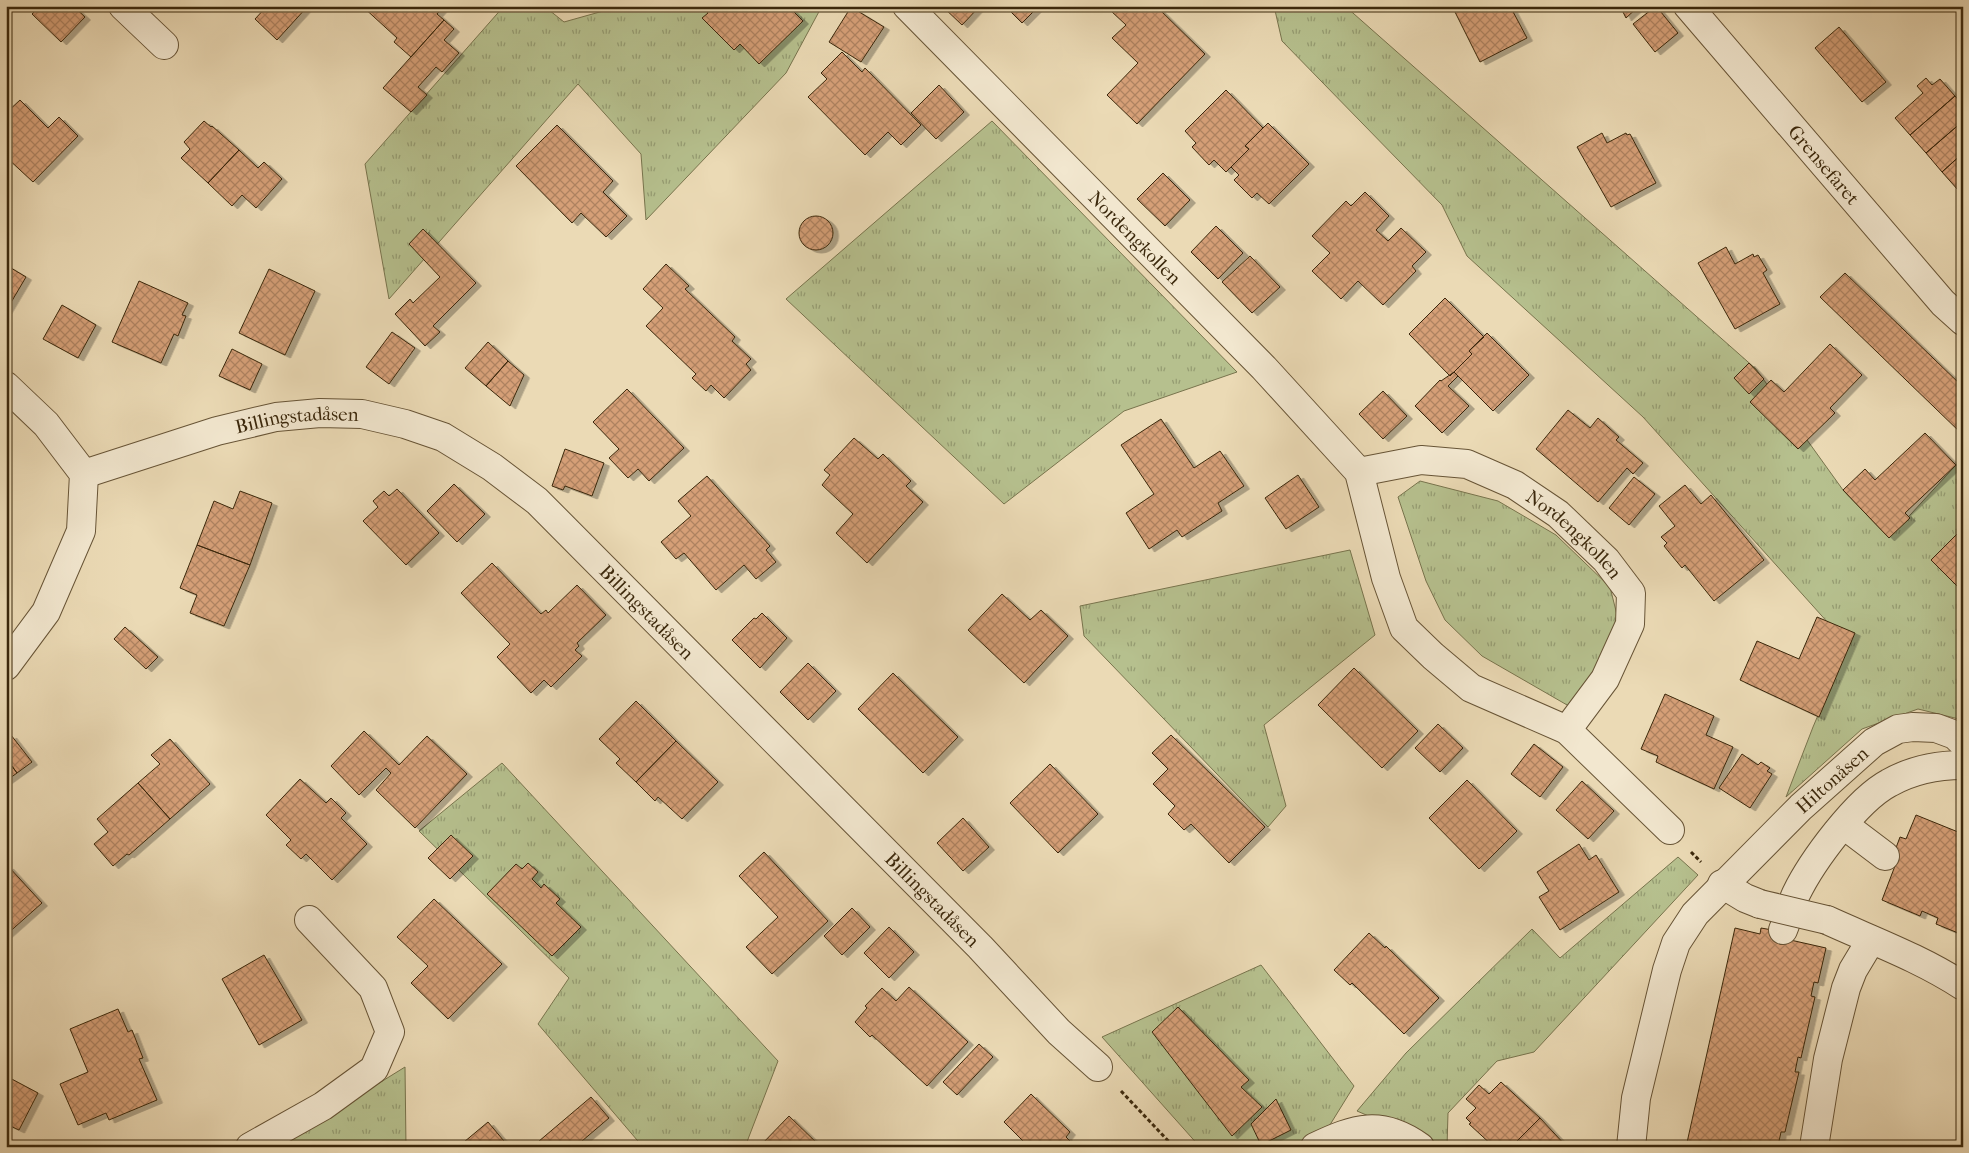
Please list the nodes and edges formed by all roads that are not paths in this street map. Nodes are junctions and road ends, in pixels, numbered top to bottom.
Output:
1 (123, 6) edge
2 (907, 6) edge
3 (1688, 6) edge
4 (164, 45) dead end
5 (1963, 321) edge
6 (6, 386) edge
7 (1359, 472) junction
8 (84, 474) junction
9 (6, 666) edge
10 (1568, 730) junction
11 (1963, 742) edge
12 (1963, 764) edge
13 (1844, 825) junction
14 (1670, 830) road end
15 (1885, 856) dead end
16 (1722, 884) junction
17 (309, 920) dead end
18 (1784, 930) dead end
19 (1871, 940) junction
20 (1963, 986) edge
21 (1098, 1067) road end
22 (250, 1147) edge
23 (1315, 1147) edge
24 (1420, 1147) edge
25 (1631, 1147) edge
26 (1814, 1147) edge

1 - 4 street
2 - 7 street, Nordengkollen
3 - 5 street, Grensefaret
6 - 8 street
7 - 10 street, Nordengkollen
7 - 10 street, Nordengkollen
8 - 9 street
8 - 21 street, Billingstadåsen
10 - 14 street, Nordengkollen
11 - 16 street, Hiltonåsen
12 - 13 street, Hiltonåsen
13 - 15 street
13 - 18 street, Hiltonåsen
16 - 19 street, bridge
16 - 25 street, Hiltonåsen
17 - 22 street
19 - 20 street
19 - 26 street
23 - 24 street

